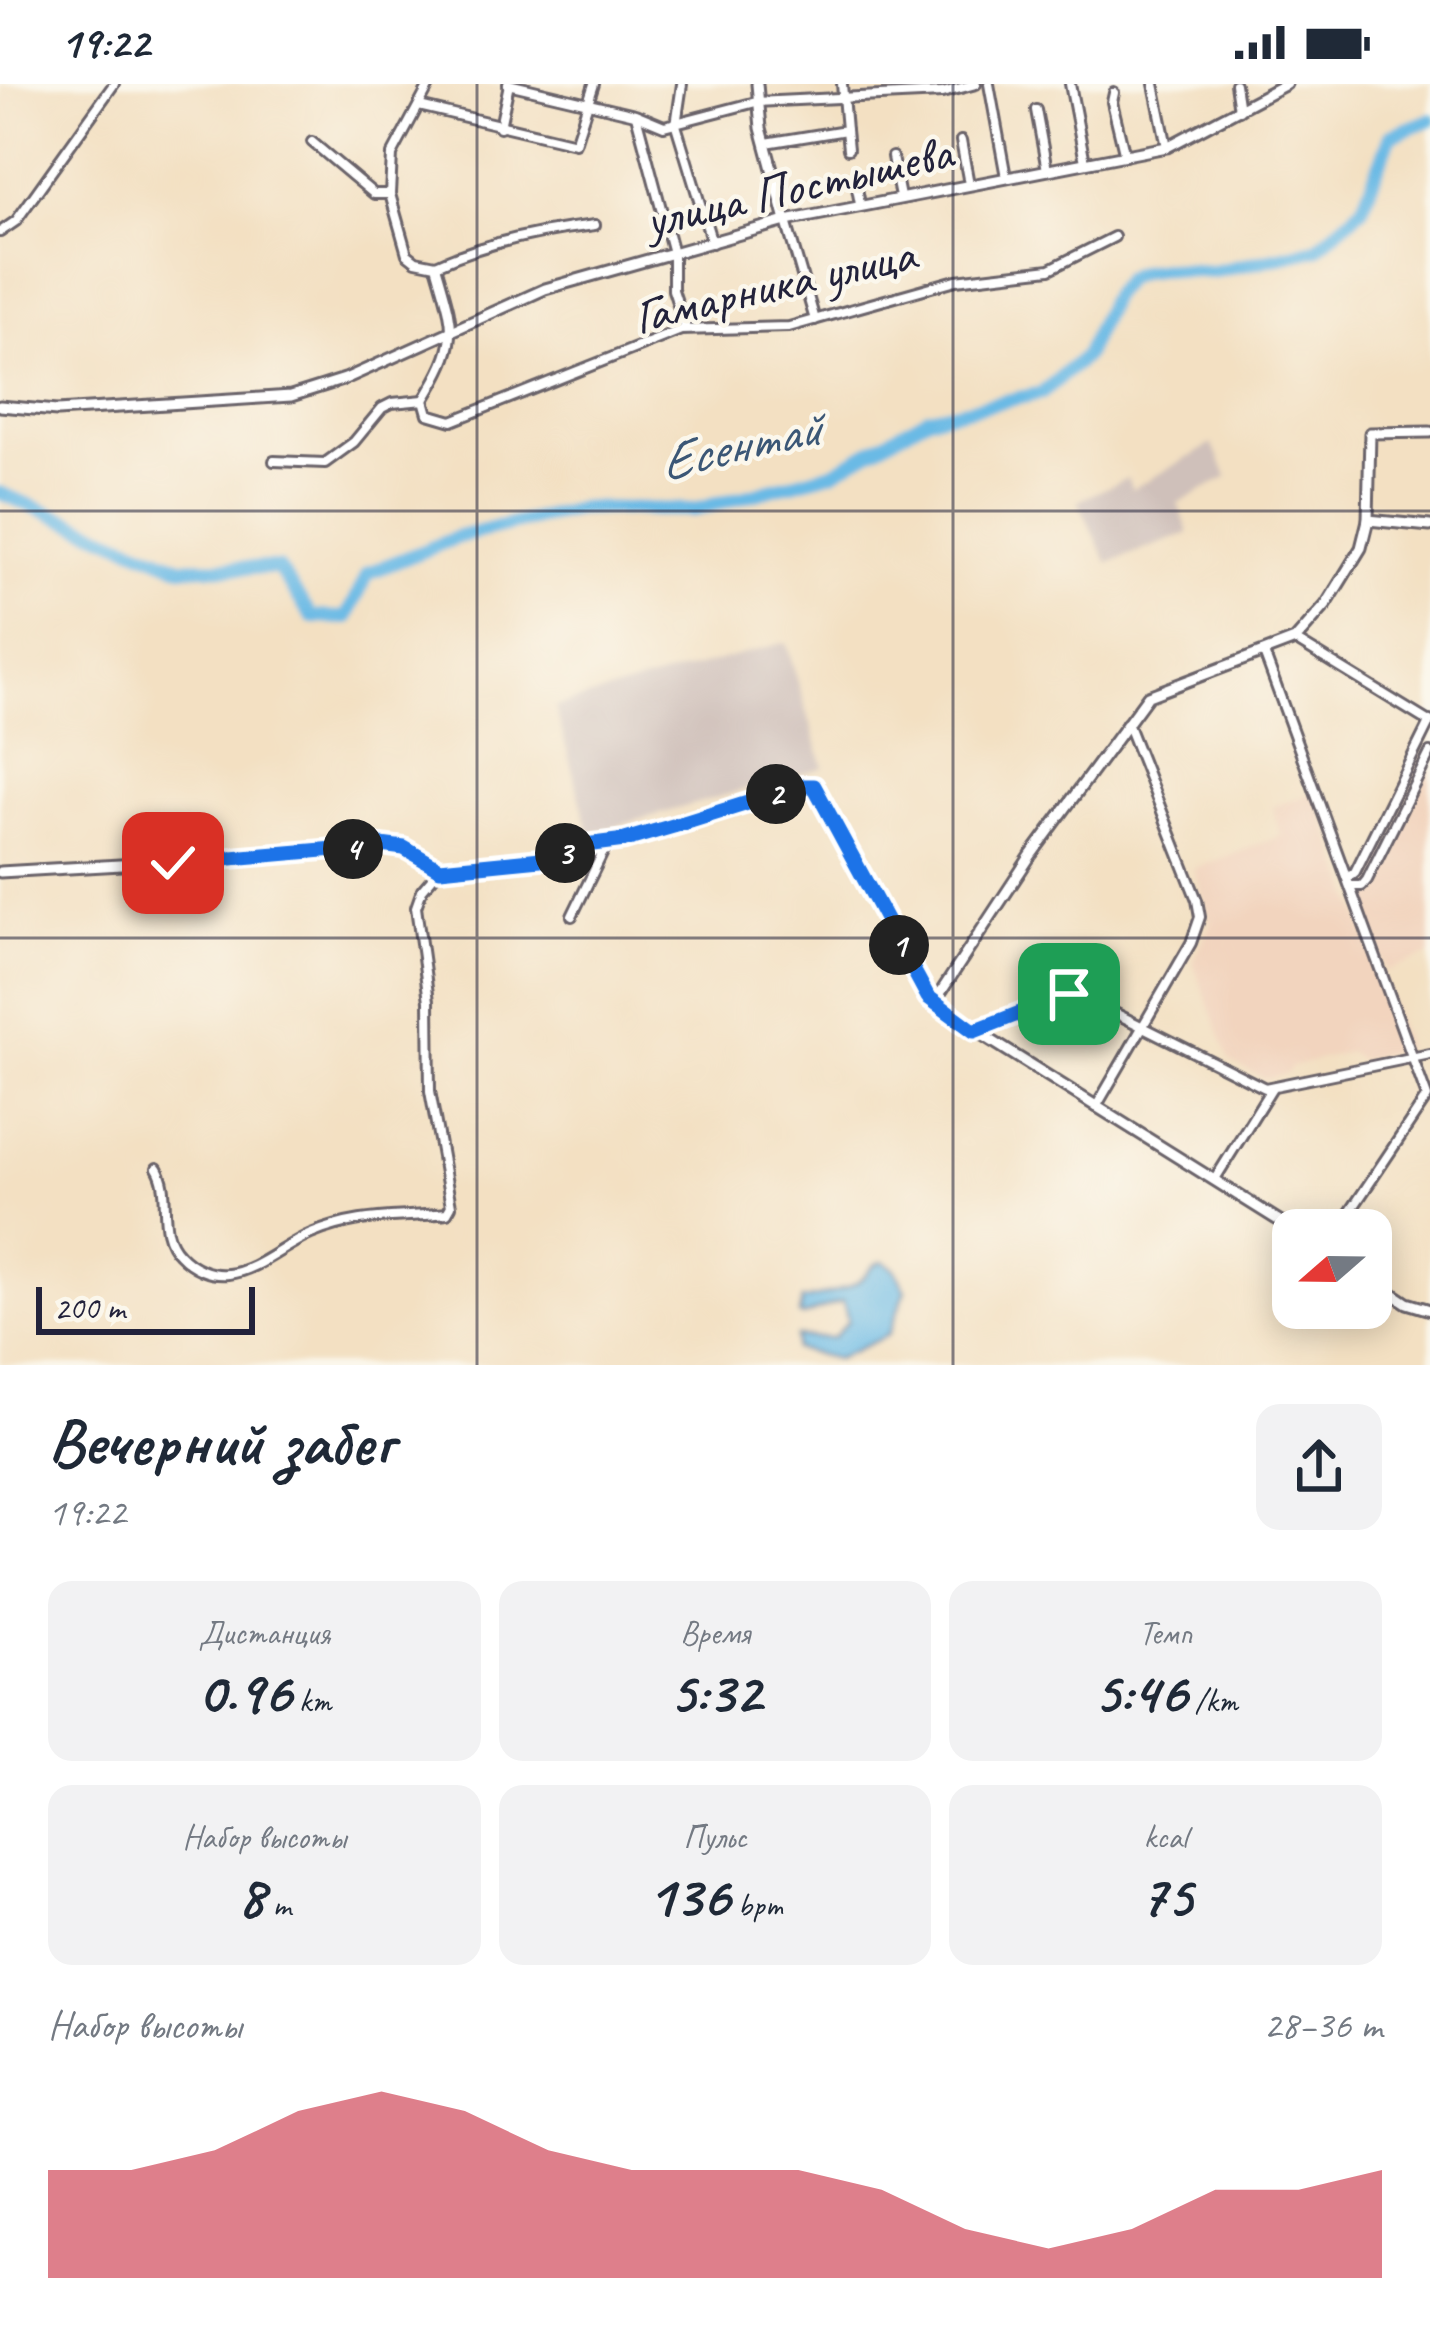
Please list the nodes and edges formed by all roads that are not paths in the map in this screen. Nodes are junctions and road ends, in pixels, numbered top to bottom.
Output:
1 (114, 84) edge
2 (430, 84) edge
3 (508, 84) edge
4 (594, 84) edge
5 (682, 84) edge
6 (757, 84) edge
7 (976, 84) edge
8 (989, 84) edge
9 (1070, 84) edge
10 (1154, 84) edge
11 (1234, 84) edge
12 (1286, 84) edge
13 (842, 90) edge
14 (1114, 93) dead end
15 (588, 102) junction
16 (756, 102) junction
17 (418, 106) junction
18 (1036, 110) dead end
19 (1239, 112) junction
20 (635, 114) junction
21 (675, 125) junction
22 (500, 127) junction
23 (846, 130) junction
24 (312, 142) dead end
25 (961, 142) dead end
26 (766, 143) junction
27 (1167, 147) junction
28 (848, 148) dead end
29 (1125, 156) junction
30 (892, 157) dead end
31 (1085, 162) junction
32 (1047, 170) junction
33 (1006, 177) junction
34 (856, 183) dead end
35 (969, 184) junction
36 (390, 194) junction
37 (900, 197) junction
38 (860, 204) junction
39 (786, 221) junction
40 (595, 225) dead end
41 (0, 232) edge
42 (1114, 237) dead end
43 (712, 243) junction
44 (674, 253) junction
45 (436, 265) junction
46 (815, 320) junction
47 (458, 326) junction
48 (686, 329) junction
49 (424, 400) junction
50 (0, 402) edge
51 (1430, 432) edge
52 (274, 460) dead end
53 (1368, 520) junction
54 (1430, 526) edge
55 (1295, 640) junction
56 (1264, 653) junction
57 (1430, 722) edge
58 (1127, 723) junction
59 (1430, 753) edge
60 (609, 841) junction
61 (440, 869) junction
62 (0, 872) edge
63 (1348, 882) junction
64 (572, 916) dead end
65 (934, 1004) junction
66 (1143, 1025) junction
67 (974, 1031) junction
68 (1430, 1054) edge
69 (1413, 1057) junction
70 (1272, 1088) junction
71 (1096, 1106) junction
72 (157, 1168) dead end
73 (1215, 1179) junction
74 (1353, 1209) edge
75 (1272, 1216) edge
76 (1392, 1293) edge
77 (1430, 1310) edge

1 - 41 street
2 - 17 street
3 - 15 street
3 - 22 street
4 - 15 street
5 - 21 street
6 - 16 street
7 - 13 street
8 - 33 street
9 - 31 street
10 - 27 street
11 - 19 street
12 - 19 street, улица Постышева
13 - 16 street
13 - 23 street
14 - 29 street
15 - 20 street
15 - 22 street
16 - 21 street
16 - 26 street
17 - 22 street
17 - 36 street
18 - 32 street
19 - 27 street, улица Постышева
20 - 21 street
20 - 44 street
21 - 43 street
23 - 26 street
23 - 28 street
24 - 36 street
25 - 35 street
26 - 39 street
27 - 29 street, улица Постышева
29 - 31 street, улица Постышева
30 - 37 street
31 - 32 street, улица Постышева
32 - 33 street, улица Постышева
33 - 35 street, улица Постышева
34 - 38 street
35 - 37 street, улица Постышева
36 - 45 street
37 - 38 street, улица Постышева
38 - 39 street, улица Постышева
39 - 43 street, улица Постышева
39 - 46 street
40 - 45 street
42 - 46 street, Гамарника улица
43 - 44 street, улица Постышева
44 - 47 street, улица Постышева
44 - 48 street
45 - 47 street
46 - 48 street, Гамарника улица
47 - 49 street
47 - 50 street, улица Постышева
48 - 49 street, Гамарника улица
49 - 52 street
51 - 53 street
53 - 54 street
53 - 55 street
55 - 56 street
55 - 57 street
56 - 58 street
56 - 63 street
57 - 63 street
58 - 65 street
58 - 66 street
59 - 63 street
60 - 61 street
60 - 64 street
60 - 65 street
61 - 62 street
61 - 72 street
63 - 69 street
65 - 67 street
66 - 67 street
66 - 70 street
66 - 71 street
67 - 71 street
68 - 69 street
69 - 70 street
69 - 74 street
70 - 73 street
71 - 73 street
73 - 75 street
76 - 77 street

